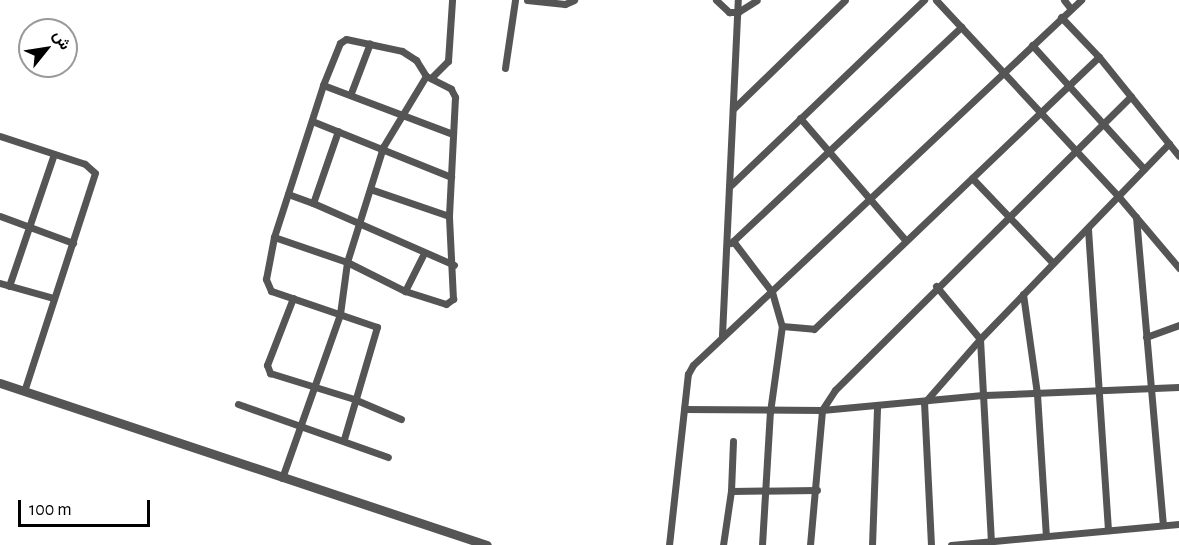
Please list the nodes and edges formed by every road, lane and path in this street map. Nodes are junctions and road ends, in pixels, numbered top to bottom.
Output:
1 (452, 0) edge
2 (515, 0) edge
3 (527, 0) edge
4 (574, 0) edge
5 (716, 0) edge
6 (738, 0) edge
7 (757, 0) edge
8 (845, 0) edge
9 (924, 0) edge
10 (936, 0) edge
11 (1064, 0) edge
12 (1081, 0) edge
13 (1071, 9) junction
14 (738, 12) junction
15 (1061, 17) junction
16 (961, 27) junction
17 (370, 43) junction
18 (1032, 45) junction
19 (1099, 57) junction
20 (505, 68) dead end
21 (1004, 73) junction
22 (428, 77) junction
23 (323, 86) junction
24 (1069, 86) junction
25 (351, 93) junction
26 (1131, 96) junction
27 (733, 109) junction
28 (402, 113) junction
29 (1040, 113) junction
30 (801, 118) junction
31 (312, 121) junction
32 (1103, 124) junction
33 (338, 131) junction
34 (453, 134) junction
35 (0, 136) edge
36 (1169, 143) junction
37 (383, 147) junction
38 (1077, 151) junction
39 (830, 152) junction
40 (54, 154) junction
41 (1179, 156) edge
42 (1144, 169) junction
43 (451, 177) junction
44 (972, 178) junction
45 (730, 186) junction
46 (369, 189) junction
47 (288, 194) junction
48 (1119, 197) junction
49 (870, 199) junction
50 (313, 203) junction
51 (0, 216) edge
52 (449, 216) junction
53 (1136, 216) junction
54 (1009, 217) junction
55 (357, 222) junction
56 (29, 226) junction
57 (1088, 229) junction
58 (274, 237) junction
59 (906, 241) junction
60 (73, 243) junction
61 (731, 243) junction
62 (423, 255) junction
63 (347, 262) junction
64 (1053, 263) junction
65 (454, 265) junction
66 (1179, 268) edge
67 (0, 283) edge
68 (9, 286) junction
69 (936, 286) junction
70 (405, 291) junction
71 (772, 292) junction
72 (1023, 294) junction
73 (53, 298) junction
74 (293, 298) junction
75 (340, 314) junction
76 (1179, 325) edge
77 (782, 326) junction
78 (722, 335) junction
79 (1146, 337) junction
80 (980, 339) junction
81 (0, 383) edge
82 (312, 386) junction
83 (1179, 387) edge
84 (1153, 388) junction
85 (24, 391) junction
86 (1099, 391) junction
87 (1037, 394) junction
88 (985, 395) junction
89 (354, 399) junction
90 (924, 403) junction
91 (238, 404) dead end
92 (877, 406) junction
93 (684, 409) junction
94 (822, 410) junction
95 (770, 412) junction
96 (401, 419) dead end
97 (299, 426) junction
98 (344, 438) junction
99 (733, 441) dead end
100 (388, 457) dead end
101 (282, 478) junction
102 (766, 490) junction
103 (817, 490) junction
104 (731, 491) junction
105 (1179, 524) edge
106 (1163, 525) junction
107 (1108, 530) junction
108 (1046, 536) junction
109 (990, 541) junction
110 (487, 545) edge
111 (669, 545) edge
112 (723, 545) edge
113 (762, 545) edge
114 (810, 545) edge
115 (872, 545) edge
116 (931, 545) edge
117 (951, 545) edge

1 - 22 street
2 - 20 street
3 - 4 street
5 - 14 street
6 - 14 street
7 - 14 street
8 - 27 street
9 - 30 street
10 - 16 street
11 - 13 street
12 - 13 street
13 - 15 street
14 - 27 street
15 - 18 street
15 - 19 street
16 - 21 street
16 - 39 street
17 - 22 street
17 - 23 street
17 - 25 street
18 - 21 street
18 - 24 street
19 - 24 street
19 - 26 street
21 - 29 street
21 - 49 street
22 - 28 street
22 - 34 street
23 - 25 street
23 - 31 street
24 - 29 street
24 - 32 street
25 - 28 street
26 - 32 street
26 - 36 street
27 - 45 street
28 - 34 street
28 - 37 street
29 - 38 street
29 - 44 street
30 - 39 street
30 - 45 street
31 - 33 street
31 - 47 street
32 - 38 street
32 - 42 street
33 - 37 street
33 - 50 street
34 - 43 street
35 - 40 street
36 - 41 street
36 - 42 street
37 - 43 street
37 - 46 street
38 - 48 street
38 - 54 street
39 - 49 street
39 - 61 street
40 - 56 street
40 - 60 street
42 - 48 street
43 - 52 street
44 - 54 street
44 - 59 street
45 - 61 street
46 - 52 street
46 - 55 street
47 - 50 street
47 - 58 street
48 - 53 street
48 - 57 street
49 - 59 street
49 - 71 street
50 - 55 street
51 - 56 street
52 - 65 street
53 - 66 street
53 - 79 street
54 - 64 street
54 - 69 street
55 - 62 street
55 - 63 street
56 - 60 street
56 - 68 street
57 - 64 street
57 - 86 street
58 - 63 street
58 - 74 street
59 - 77 street
60 - 73 street
61 - 71 street
61 - 78 street
62 - 65 street
62 - 70 street
63 - 70 street
63 - 75 street
64 - 72 street
65 - 70 street
67 - 68 street
68 - 73 street
69 - 80 street
69 - 94 street
71 - 77 street
71 - 78 street
72 - 80 street
72 - 87 street
73 - 85 street
74 - 75 street
74 - 82 street
75 - 82 street
75 - 89 street
76 - 79 street
77 - 95 street
78 - 93 street
79 - 84 street
80 - 88 street
80 - 90 street
81 - 85 street
82 - 89 street
82 - 97 street
83 - 84 street
84 - 86 street
84 - 106 street
85 - 101 street
86 - 87 street
86 - 107 street
87 - 88 street
87 - 108 street
88 - 90 street
88 - 109 street
89 - 96 street
89 - 98 street
90 - 92 street
90 - 116 street
91 - 97 street
92 - 94 street
92 - 115 street
93 - 95 street
93 - 111 street
94 - 95 street
94 - 103 street
95 - 102 street
97 - 98 street
97 - 101 street
98 - 100 street
99 - 104 street
101 - 110 street
102 - 103 street
102 - 104 street
102 - 113 street
103 - 114 street
104 - 112 street
105 - 106 street
106 - 107 street
107 - 108 street
108 - 109 street
109 - 117 street

